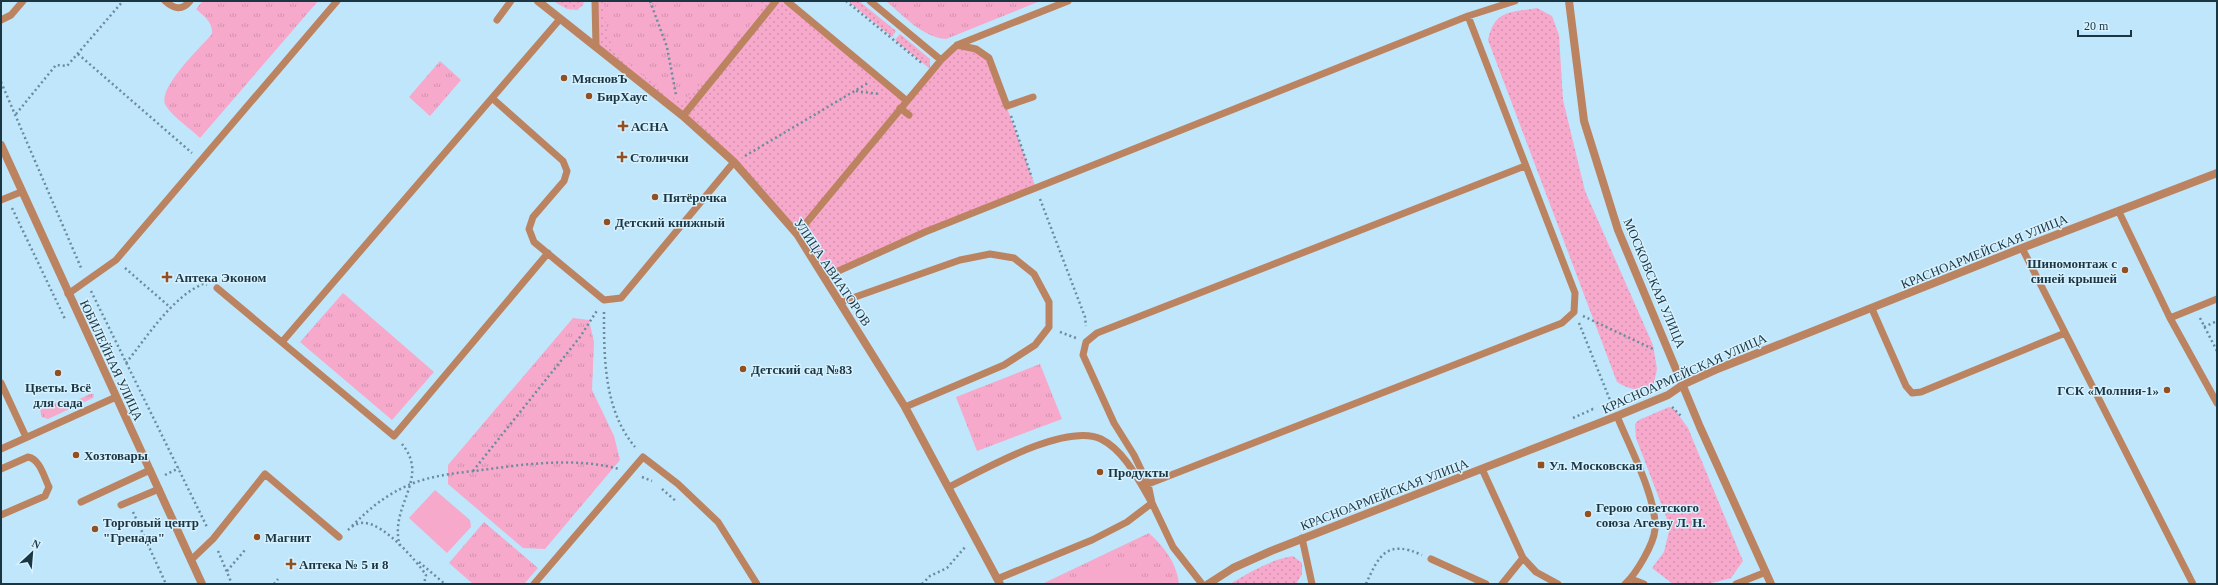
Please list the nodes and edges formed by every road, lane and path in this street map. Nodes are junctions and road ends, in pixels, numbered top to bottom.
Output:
1 (23, 1) edge
2 (123, 1) edge
3 (165, 1) edge
4 (190, 1) edge
5 (337, 1) edge
6 (511, 1) edge
7 (538, 1) edge
8 (595, 1) edge
9 (650, 1) edge
10 (776, 1) edge
11 (787, 1) edge
12 (846, 1) edge
13 (870, 1) edge
14 (1068, 1) edge
15 (1515, 1) edge
16 (1569, 1) edge
17 (1468, 16) junction
18 (560, 19) junction
19 (1, 20) edge
20 (497, 20) dead end
21 (957, 45) junction
22 (596, 47) junction
23 (78, 54) junction
24 (941, 60) junction
25 (932, 71) junction
26 (879, 77) junction
27 (1, 82) edge
28 (1033, 97) dead end
29 (492, 98) junction
30 (907, 101) junction
31 (1007, 106) junction
32 (900, 108) junction
33 (16, 114) junction
34 (681, 114) junction
35 (909, 115) dead end
36 (1, 145) edge
37 (201, 161) junction
38 (734, 162) junction
39 (1525, 166) junction
40 (2217, 173) edge
41 (1036, 188) junction
42 (21, 192) junction
43 (4, 199) edge
44 (2119, 212) junction
45 (797, 234) junction
46 (2022, 248) junction
47 (548, 253) junction
48 (116, 260) junction
49 (825, 277) junction
50 (87, 282) junction
51 (217, 288) joint
52 (68, 294) junction
53 (2217, 299) edge
54 (604, 300) junction
55 (841, 302) junction
56 (172, 308) junction
57 (1872, 309) junction
58 (1574, 312) junction
59 (2170, 318) junction
60 (2217, 321) edge
61 (68, 327) dead end
62 (1049, 327) junction
63 (2065, 333) junction
64 (282, 342) junction
65 (1086, 342) junction
66 (1658, 351) dead end
67 (2217, 351) edge
68 (126, 363) junction
69 (1, 383) edge
70 (1684, 384) junction
71 (116, 397) junction
72 (2217, 403) edge
73 (1613, 406) dead end
74 (905, 407) junction
75 (1617, 416) junction
76 (394, 436) junction
77 (26, 438) junction
78 (1, 449) edge
79 (644, 457) junction
80 (1, 469) edge
81 (1482, 469) junction
82 (150, 470) junction
83 (473, 471) junction
84 (631, 472) junction
85 (411, 484) junction
86 (1148, 484) junction
87 (948, 487) junction
88 (159, 489) junction
89 (80, 502) dead end
90 (129, 502) junction
91 (1152, 502) junction
92 (679, 504) dead end
93 (121, 505) dead end
94 (1, 515) edge
95 (352, 526) junction
96 (974, 536) junction
97 (339, 537) joint
98 (1302, 538) junction
99 (213, 539) junction
100 (400, 546) junction
101 (245, 550) dead end
102 (1522, 558) junction
103 (415, 559) junction
104 (1431, 559) joint
105 (191, 560) junction
106 (227, 571) junction
107 (1766, 572) junction
108 (1631, 578) junction
109 (278, 579) dead end
110 (998, 582) edge
111 (166, 584) edge
112 (202, 584) edge
113 (232, 584) edge
114 (274, 584) edge
115 (424, 584) edge
116 (445, 584) edge
117 (534, 584) edge
118 (757, 584) edge
119 (922, 584) edge
120 (1202, 584) edge
121 (1208, 584) edge
122 (1312, 584) edge
123 (1366, 584) edge
124 (1486, 584) edge
125 (1502, 584) edge
126 (1558, 584) edge
127 (1625, 584) edge
128 (1644, 584) edge
129 (1736, 584) edge
130 (1771, 584) edge
131 (2193, 584) edge

1 - 19 lane
2 - 23 path
3 - 4 lane
5 - 37 lane
6 - 20 lane
7 - 18 street, УЛИЦА АВИАТОРОВ
8 - 22 lane
9 - 34 path
10 - 34 lane
11 - 26 lane
12 - 25 path
13 - 24 lane
14 - 21 lane
15 - 17 lane
16 - 70 street, МОСКОВСКАЯ УЛИЦА
17 - 39 lane
17 - 41 lane
18 - 22 street, УЛИЦА АВИАТОРОВ
18 - 29 lane
21 - 24 lane
21 - 31 lane
22 - 34 street, УЛИЦА АВИАТОРОВ
23 - 33 path
23 - 37 path
24 - 25 lane
25 - 30 lane
26 - 30 lane
26 - 38 path
27 - 33 path
28 - 31 lane
29 - 47 lane
29 - 64 lane
30 - 32 lane
31 - 41 path
32 - 35 lane
32 - 45 lane
33 - 50 path
34 - 38 street, УЛИЦА АВИАТОРОВ
36 - 42 street, ЮБИЛЕЙНАЯ УЛИЦА
37 - 48 lane
38 - 45 street, УЛИЦА АВИАТОРОВ
38 - 54 lane
39 - 58 lane
39 - 65 lane
40 - 44 street, КРАСНОАРМЕЙСКАЯ УЛИЦА
41 - 49 lane
41 - 65 path
42 - 43 lane
42 - 52 street, ЮБИЛЕЙНАЯ УЛИЦА
43 - 61 path
44 - 46 street, КРАСНОАРМЕЙСКАЯ УЛИЦА
44 - 59 lane
45 - 49 street, УЛИЦА АВИАТОРОВ
46 - 57 street, КРАСНОАРМЕЙСКАЯ УЛИЦА
46 - 63 lane
47 - 54 lane
47 - 76 lane
48 - 50 lane
48 - 56 path
49 - 55 street, УЛИЦА АВИАТОРОВ
50 - 52 lane
50 - 68 path
51 - 56 path
51 - 64 lane
52 - 71 street, ЮБИЛЕЙНАЯ УЛИЦА
53 - 59 lane
54 - 79 path
54 - 83 path
55 - 62 lane
55 - 74 street, УЛИЦА АВИАТОРОВ
56 - 68 path
57 - 63 lane
57 - 70 street, КРАСНОАРМЕЙСКАЯ УЛИЦА
58 - 66 path
58 - 73 path
58 - 86 lane
59 - 72 lane
60 - 67 path
62 - 65 path
62 - 74 lane
63 - 131 lane
64 - 76 lane
65 - 86 lane
68 - 99 path
69 - 77 lane
70 - 75 street, КРАСНОАРМЕЙСКАЯ УЛИЦА
70 - 107 street, МОСКОВСКАЯ УЛИЦА
71 - 77 lane
71 - 82 street, ЮБИЛЕЙНАЯ УЛИЦА
74 - 87 street, УЛИЦА АВИАТОРОВ
75 - 81 street, КРАСНОАРМЕЙСКАЯ УЛИЦА
75 - 108 lane
76 - 85 path
77 - 78 lane
79 - 84 lane
79 - 118 lane
80 - 94 lane
81 - 98 street, КРАСНОАРМЕЙСКАЯ УЛИЦА
81 - 102 lane
82 - 88 street, ЮБИЛЕЙНАЯ УЛИЦА
82 - 89 lane
83 - 84 path
83 - 85 path
84 - 92 path
84 - 117 lane
85 - 95 path
85 - 100 path
86 - 91 lane
87 - 91 lane
87 - 96 street, УЛИЦА АВИАТОРОВ
88 - 90 lane
88 - 105 street, ЮБИЛЕЙНАЯ УЛИЦА
90 - 93 lane
90 - 111 path
91 - 110 lane
91 - 120 lane
95 - 97 path
95 - 100 path
96 - 110 street, УЛИЦА АВИАТОРОВ
96 - 119 path
97 - 99 lane
98 - 121 street, КРАСНОАРМЕЙСКАЯ УЛИЦА
98 - 122 lane
99 - 105 lane
99 - 106 path
100 - 103 path
101 - 106 path
102 - 125 lane
102 - 126 lane
103 - 115 path
103 - 116 path
104 - 123 path
104 - 124 lane
105 - 112 street, ЮБИЛЕЙНАЯ УЛИЦА
106 - 113 path
107 - 129 lane
107 - 130 street, МОСКОВСКАЯ УЛИЦА
108 - 127 lane
108 - 128 lane
109 - 114 path

